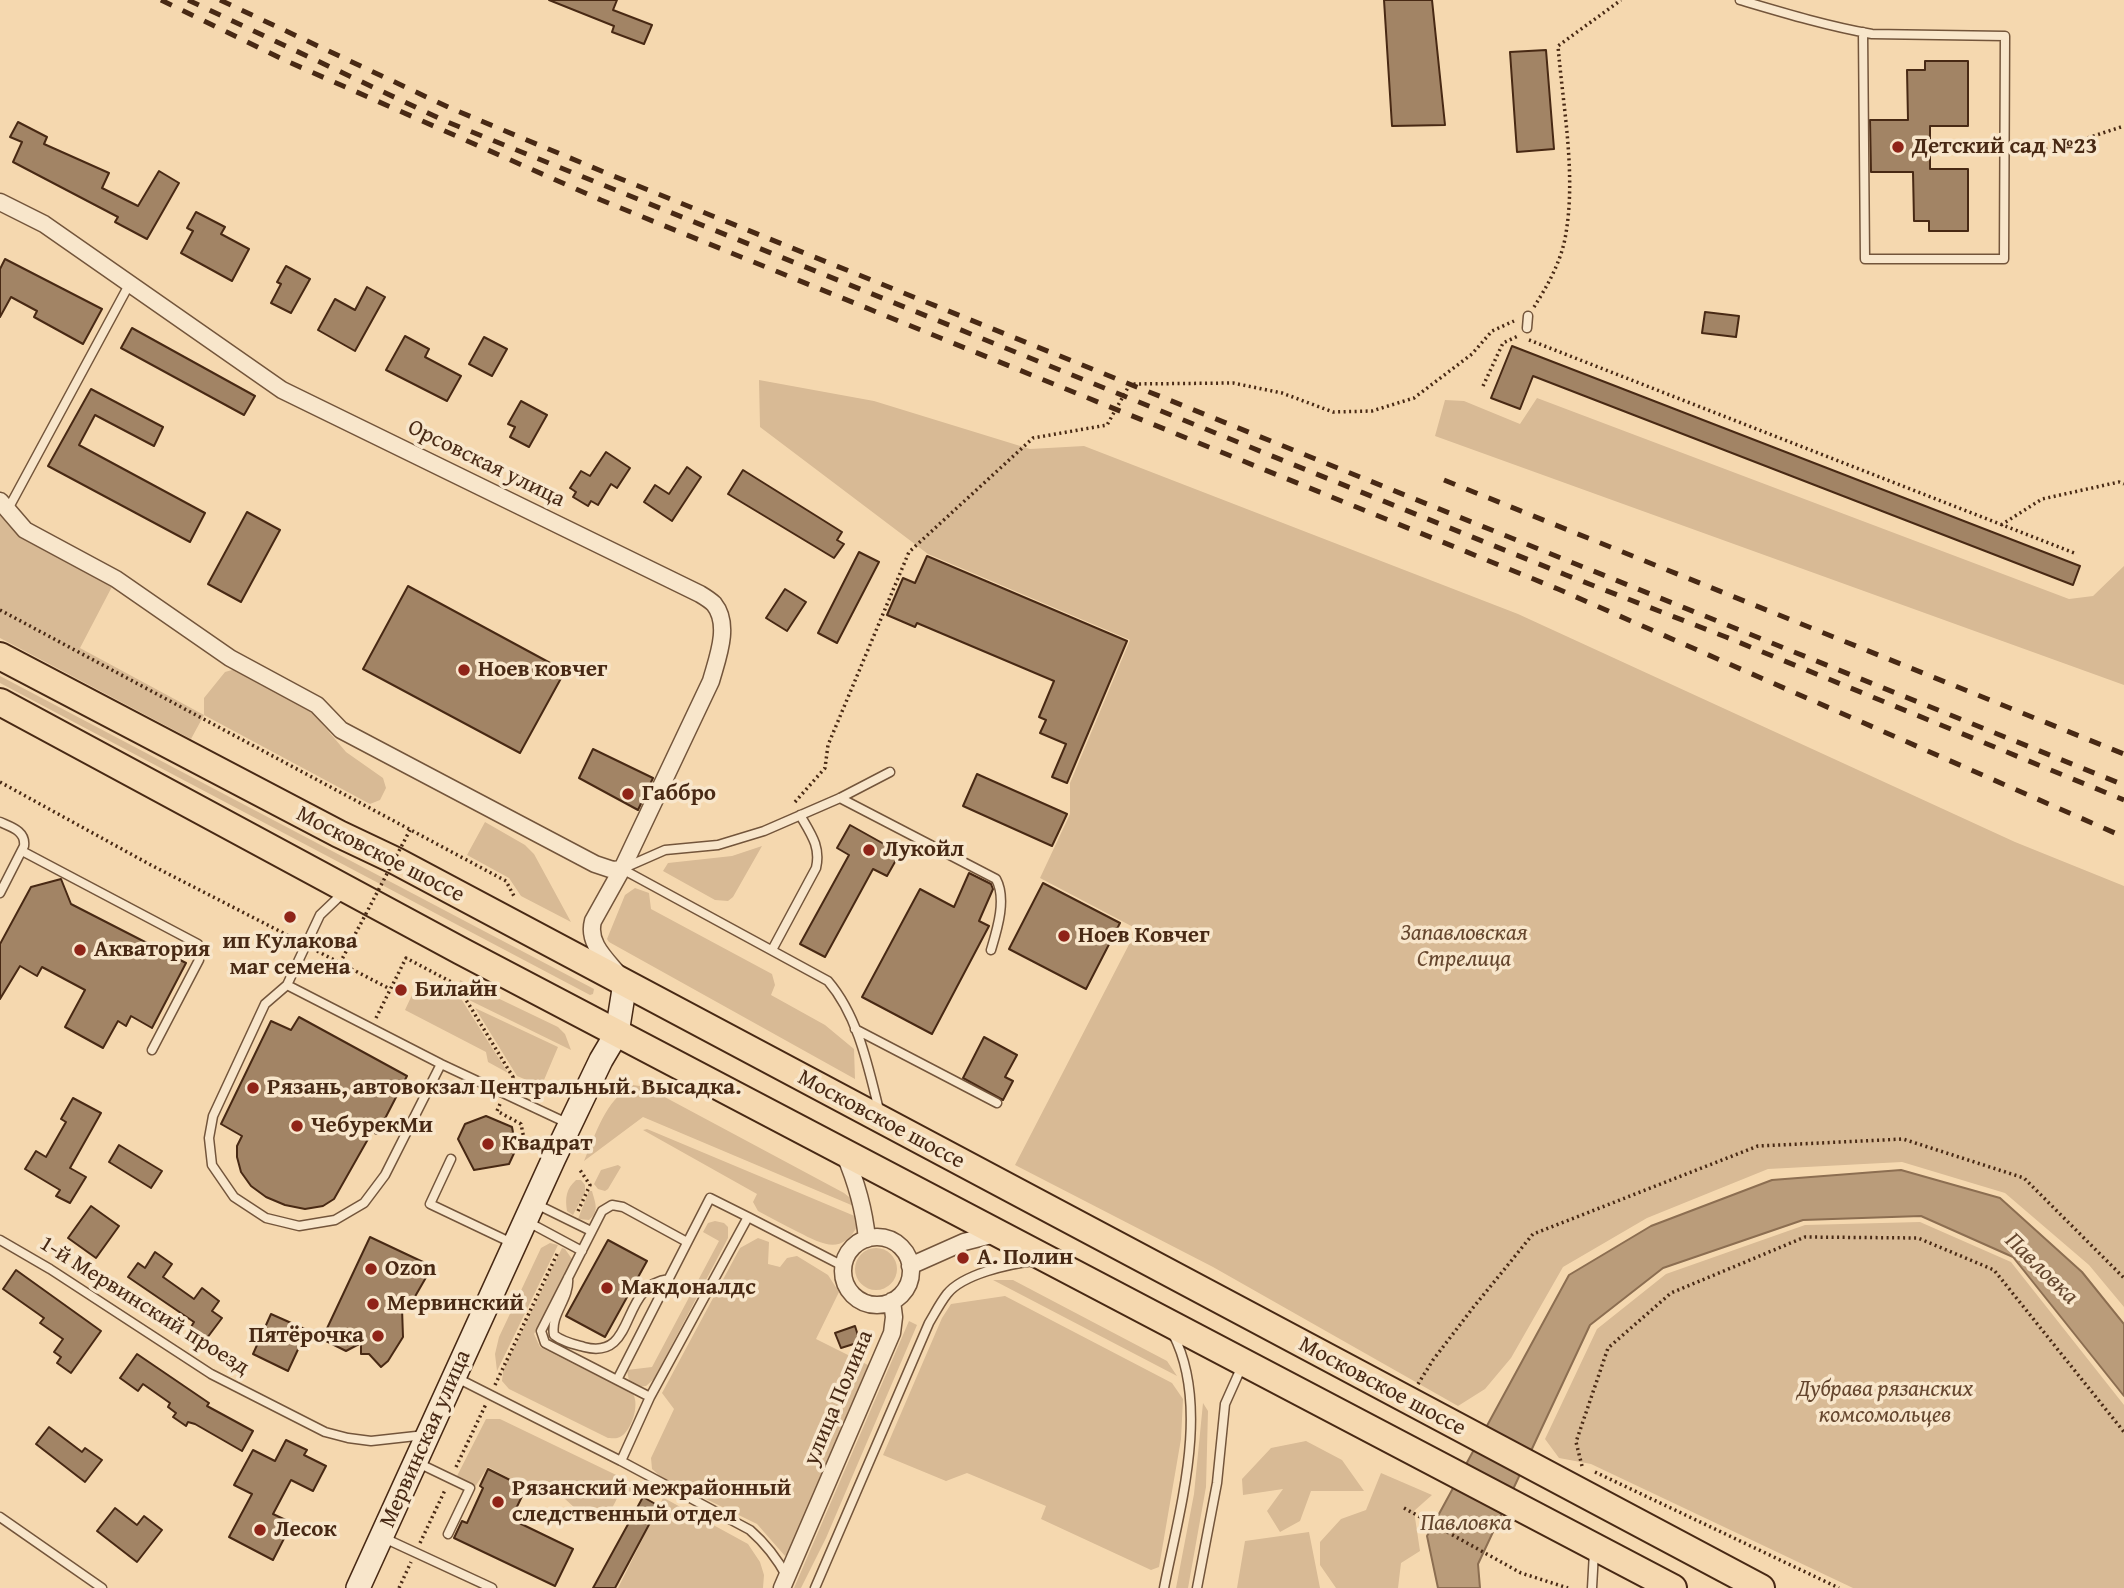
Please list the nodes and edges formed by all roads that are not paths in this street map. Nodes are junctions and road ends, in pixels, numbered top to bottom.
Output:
1 (1740, 0) edge
2 (1863, 32) junction
3 (0, 202) edge
4 (130, 283) junction
5 (1528, 316) road end
6 (1527, 328) dead end
7 (3, 506) edge
8 (0, 656) edge
9 (0, 702) edge
10 (890, 772) dead end
11 (840, 798) junction
12 (800, 815) junction
13 (0, 822) edge
14 (22, 851) junction
15 (622, 869) junction
16 (346, 890) junction
17 (0, 892) edge
18 (772, 950) junction
19 (991, 950) dead end
20 (625, 983) junction
21 (287, 985) junction
22 (855, 1029) junction
23 (617, 1033) junction
24 (152, 1050) dead end
25 (441, 1064) junction
26 (997, 1103) dead end
27 (881, 1120) junction
28 (570, 1124) junction
29 (843, 1151) junction
30 (451, 1159) dead end
31 (529, 1212) junction
32 (748, 1217) junction
33 (591, 1231) junction
34 (999, 1233) junction
35 (867, 1239) junction
36 (0, 1240) edge
37 (687, 1242) junction
38 (514, 1244) junction
39 (582, 1251) junction
40 (1048, 1259) junction
41 (844, 1266) junction
42 (911, 1266) junction
43 (568, 1278) junction
44 (669, 1279) junction
45 (892, 1301) junction
46 (1167, 1322) junction
47 (1244, 1363) junction
48 (454, 1377) junction
49 (617, 1380) junction
50 (650, 1397) junction
51 (428, 1434) junction
52 (621, 1461) junction
53 (416, 1462) junction
54 (0, 1517) edge
55 (448, 1534) dead end
56 (382, 1537) junction
57 (1594, 1546) junction
58 (784, 1583) edge
59 (102, 1588) edge
60 (358, 1588) edge
61 (492, 1588) edge
62 (815, 1588) edge
63 (1164, 1588) edge
64 (1197, 1588) edge
65 (1592, 1588) edge
66 (1673, 1588) edge
67 (1761, 1588) edge

1 - 2 lane
2 - 2 lane
3 - 4 street, Орсовская улица
4 - 7 lane
4 - 15 street, Орсовская улица
5 - 6 lane
7 - 15 street
8 - 20 main road, Московское шоссе
9 - 16 main road, Московское шоссе
10 - 11 lane
11 - 12 lane
11 - 19 lane
12 - 15 lane
12 - 18 lane
13 - 14 lane
14 - 17 lane
14 - 24 lane
15 - 18 lane
15 - 20 street, Орсовская улица
16 - 21 lane
16 - 23 main road, Московское шоссе
18 - 22 lane
20 - 23 street, Мервинская улица
20 - 27 main road, Московское шоссе
21 - 25 lane
21 - 25 lane
22 - 26 lane
22 - 27 lane
23 - 28 street, Мервинская улица
23 - 29 main road, Московское шоссе
25 - 28 lane
27 - 67 main road, Московское шоссе
28 - 31 street, Мервинская улица
29 - 34 main road, Московское шоссе
29 - 35 street
30 - 38 lane
31 - 33 lane
31 - 38 street, Мервинская улица
31 - 39 lane
32 - 37 lane
32 - 41 lane
32 - 50 lane
33 - 37 lane
33 - 39 lane
34 - 40 main road, Московское шоссе
34 - 42 street
35 - 41 street
35 - 42 street
36 - 51 lane, 1-й Мервинский проезд
37 - 44 lane
38 - 48 street, Мервинская улица
39 - 43 lane
40 - 46 main road, Московское шоссе
40 - 62 lane
41 - 45 street
42 - 45 street
43 - 44 lane
43 - 49 lane
44 - 49 lane
45 - 58 street, улица Полина
46 - 47 main road, Московское шоссе
46 - 63 lane
47 - 57 main road, Московское шоссе
47 - 64 lane
48 - 51 street, Мервинская улица
48 - 52 lane
49 - 50 lane
50 - 52 lane
51 - 53 street, Мервинская улица
52 - 58 lane
53 - 55 lane
53 - 56 street, Мервинская улица
54 - 59 lane
56 - 60 street, Мервинская улица
56 - 61 lane
57 - 65 lane
57 - 66 main road, Московское шоссе

